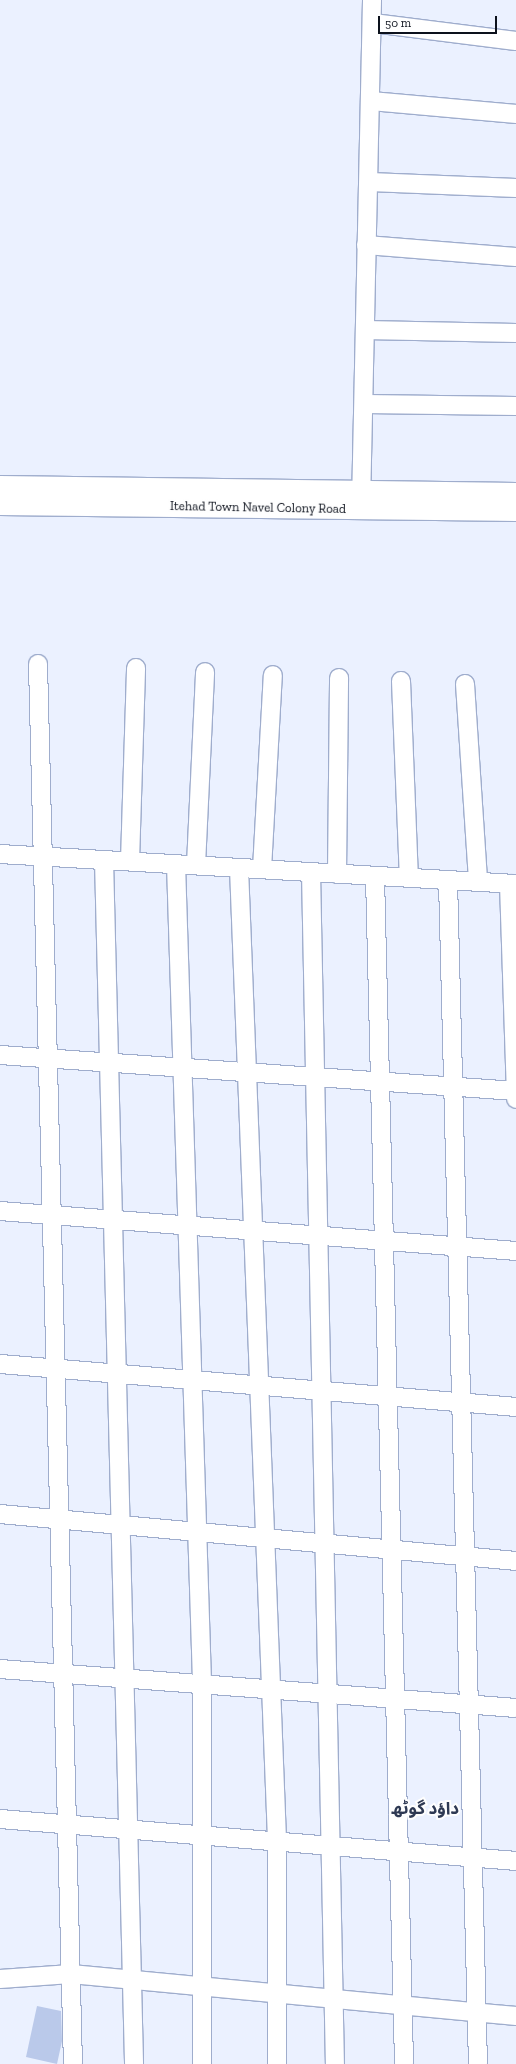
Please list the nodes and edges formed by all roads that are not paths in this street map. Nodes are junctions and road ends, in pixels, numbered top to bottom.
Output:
1 (372, 0) edge
2 (373, 23) junction
3 (516, 41) edge
4 (371, 101) junction
5 (516, 114) edge
6 (370, 182) junction
7 (516, 188) edge
8 (366, 245) junction
9 (516, 257) edge
10 (365, 330) junction
11 (516, 333) edge
12 (365, 404) junction
13 (516, 406) edge
14 (0, 487) edge
15 (516, 494) edge
16 (362, 501) junction
17 (0, 504) edge
18 (516, 510) edge
19 (38, 664) dead end
20 (136, 668) dead end
21 (205, 672) dead end
22 (273, 675) dead end
23 (339, 678) dead end
24 (401, 681) dead end
25 (465, 684) dead end
26 (0, 854) edge
27 (42, 856) junction
28 (104, 860) junction
29 (130, 861) junction
30 (176, 864) junction
31 (196, 865) junction
32 (239, 868) junction
33 (262, 869) junction
34 (311, 872) junction
35 (337, 874) junction
36 (375, 876) junction
37 (409, 878) junction
38 (448, 880) junction
39 (478, 882) junction
40 (513, 884) edge
41 (0, 1055) edge
42 (48, 1058) junction
43 (109, 1062) junction
44 (182, 1068) junction
45 (247, 1072) junction
46 (315, 1077) junction
47 (380, 1082) junction
48 (453, 1087) junction
49 (516, 1091) edge
50 (516, 1099) edge
51 (0, 1211) edge
52 (52, 1215) junction
53 (112, 1220) junction
54 (187, 1226) junction
55 (253, 1231) junction
56 (318, 1236) junction
57 (383, 1241) junction
58 (457, 1247) junction
59 (516, 1251) edge
60 (0, 1364) edge
61 (55, 1368) junction
62 (116, 1373) junction
63 (192, 1380) junction
64 (260, 1386) junction
65 (322, 1391) junction
66 (387, 1396) junction
67 (461, 1403) junction
68 (516, 1407) edge
69 (0, 1514) edge
70 (59, 1519) junction
71 (120, 1525) junction
72 (197, 1532) junction
73 (266, 1538) junction
74 (324, 1543) junction
75 (391, 1549) junction
76 (465, 1556) junction
77 (516, 1561) edge
78 (0, 1669) edge
79 (63, 1674) junction
80 (124, 1678) junction
81 (202, 1684) junction
82 (272, 1690) junction
83 (328, 1694) junction
84 (395, 1699) junction
85 (469, 1705) junction
86 (516, 1708) edge
87 (0, 1819) edge
88 (67, 1822) junction
89 (128, 1827) junction
90 (202, 1833) junction
91 (277, 1840) junction
92 (331, 1845) junction
93 (398, 1850) junction
94 (473, 1857) junction
95 (516, 1861) edge
96 (71, 1974) junction
97 (0, 1979) edge
98 (132, 1980) junction
99 (202, 1987) junction
100 (277, 1994) junction
101 (334, 1999) junction
102 (402, 2005) junction
103 (477, 2012) junction
104 (516, 2016) edge
105 (73, 2064) edge
106 (134, 2064) edge
107 (202, 2064) edge
108 (277, 2064) edge
109 (335, 2064) edge
110 (404, 2064) edge
111 (478, 2064) edge

1 - 2 street
2 - 3 street
2 - 4 street
4 - 5 street
4 - 6 street
6 - 7 street
6 - 8 street
8 - 9 street
8 - 10 street
10 - 11 street
10 - 12 street
12 - 13 street
12 - 16 street
14 - 16 main road, Itehad Town Navel Colony Road
15 - 16 main road, Itehad Town Navel Colony Road
16 - 17 main road, Itehad Town Navel Colony Road
16 - 18 main road, Itehad Town Navel Colony Road
19 - 27 street
20 - 29 street
21 - 31 street
22 - 33 street
23 - 35 street
24 - 37 street
25 - 39 street
26 - 27 street
27 - 28 street
27 - 42 street
28 - 29 street
28 - 43 street
29 - 30 street
30 - 31 street
30 - 44 street
31 - 32 street
32 - 33 street
32 - 45 street
33 - 34 street
34 - 35 street
34 - 46 street
35 - 36 street
36 - 37 street
36 - 47 street
37 - 38 street
38 - 39 street
38 - 48 street
39 - 40 street
40 - 49 street
41 - 42 street
42 - 43 street
42 - 52 street
43 - 44 street
43 - 53 street
44 - 45 street
44 - 54 street
45 - 46 street
45 - 55 street
46 - 47 street
46 - 56 street
47 - 48 street
47 - 57 street
48 - 49 street
48 - 58 street
49 - 50 street
51 - 52 street
52 - 53 street
52 - 61 street
53 - 54 street
53 - 62 street
54 - 55 street
54 - 63 street
55 - 56 street
55 - 64 street
56 - 57 street
56 - 65 street
57 - 58 street
57 - 66 street
58 - 59 street
58 - 67 street
60 - 61 street
61 - 62 street
61 - 70 street
62 - 63 street
62 - 71 street
63 - 64 street
63 - 72 street
64 - 65 street
64 - 73 street
65 - 66 street
65 - 74 street
66 - 67 street
66 - 75 street
67 - 68 street
67 - 76 street
69 - 70 street
70 - 71 street
70 - 79 street
71 - 72 street
71 - 80 street
72 - 73 street
72 - 81 street
73 - 74 street
73 - 82 street
74 - 75 street
74 - 83 street
75 - 76 street
75 - 84 street
76 - 77 street
76 - 85 street
78 - 79 street
79 - 80 street
79 - 88 street
80 - 81 street
80 - 89 street
81 - 82 street
81 - 90 street
82 - 83 street
82 - 91 street
83 - 84 street
83 - 92 street
84 - 85 street
84 - 93 street
85 - 86 street
85 - 94 street
87 - 88 street
88 - 89 street
88 - 96 street
89 - 90 street
89 - 98 street
90 - 91 street
90 - 99 street
91 - 92 street
91 - 100 street
92 - 93 street
92 - 101 street
93 - 94 street
93 - 102 street
94 - 95 street
94 - 103 street
96 - 97 street
96 - 98 street
96 - 105 street
98 - 99 street
98 - 106 street
99 - 100 street
99 - 107 street
100 - 101 street
100 - 108 street
101 - 102 street
101 - 109 street
102 - 103 street
102 - 110 street
103 - 104 street
103 - 111 street

